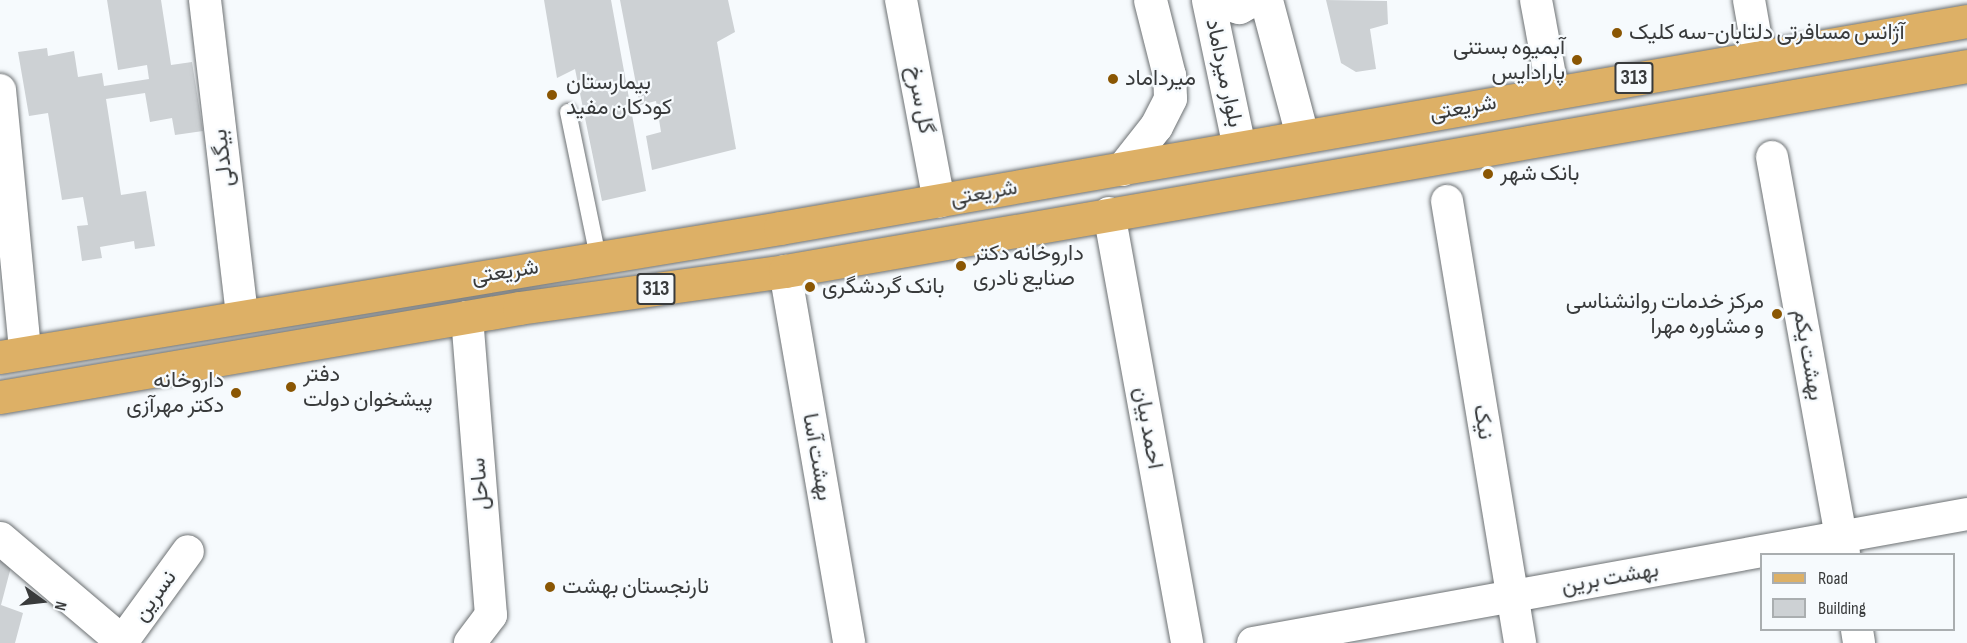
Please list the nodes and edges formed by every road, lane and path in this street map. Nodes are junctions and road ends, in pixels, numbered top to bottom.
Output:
1 (205, 0) edge
2 (901, 0) edge
3 (1150, 0) edge
4 (1208, 0) edge
5 (1214, 0) edge
6 (1252, 0) edge
7 (1266, 0) edge
8 (1536, 0) edge
9 (1749, 0) edge
10 (1967, 21) edge
11 (1759, 57) junction
12 (1967, 66) edge
13 (0, 90) edge
14 (1553, 92) junction
15 (568, 112) dead end
16 (1302, 135) junction
17 (1239, 147) junction
18 (1772, 156) dead end
19 (1122, 169) junction
20 (1312, 178) junction
21 (1250, 189) junction
22 (939, 201) junction
23 (1447, 201) dead end
24 (1109, 213) junction
25 (598, 257) junction
26 (785, 271) junction
27 (242, 315) junction
28 (467, 317) junction
29 (13, 355) edge
30 (0, 397) edge
31 (1967, 514) edge
32 (0, 538) edge
33 (1843, 546) edge
34 (188, 550) dead end
35 (1797, 553) edge
36 (1760, 559) edge
37 (1512, 596) junction
38 (123, 642) edge
39 (470, 643) edge
40 (849, 643) edge
41 (1187, 643) edge
42 (1253, 643) edge
43 (1520, 643) edge

1 - 27 street, بیگدلی
2 - 22 street, گل سرخ
3 - 19 main road
4 - 17 main road, بلوار میرداماد
5 - 6 main road
7 - 16 main road
8 - 14 street
9 - 11 street
10 - 11 main road, شریعتی / 313
11 - 14 main road, شریعتی / 313
12 - 20 main road, شریعتی / 313
13 - 29 street
14 - 16 main road, شریعتی / 313
15 - 25 lane
16 - 17 main road, شریعتی / 313
16 - 20 main road
17 - 19 main road, شریعتی / 313
17 - 21 main road
18 - 33 street, بهشت یکم
19 - 22 main road, شریعتی / 313
20 - 21 main road, شریعتی / 313
21 - 24 main road, شریعتی / 313
22 - 25 main road, شریعتی / 313
23 - 37 street, نیک
24 - 26 main road, شریعتی / 313
24 - 41 street, احمد بیان
25 - 27 main road, شریعتی / 313
26 - 28 main road, شریعتی / 313
26 - 40 street, بهشت آسا
27 - 29 main road, شریعتی / 313
28 - 30 main road, شریعتی / 313
28 - 39 street, ساحل
31 - 33 street, بهشت برین
32 - 38 main road
33 - 35 street, بهشت برین
34 - 38 street, نسرین
36 - 37 street, بهشت برین
37 - 42 street, بهشت برین
37 - 43 street, نیک

